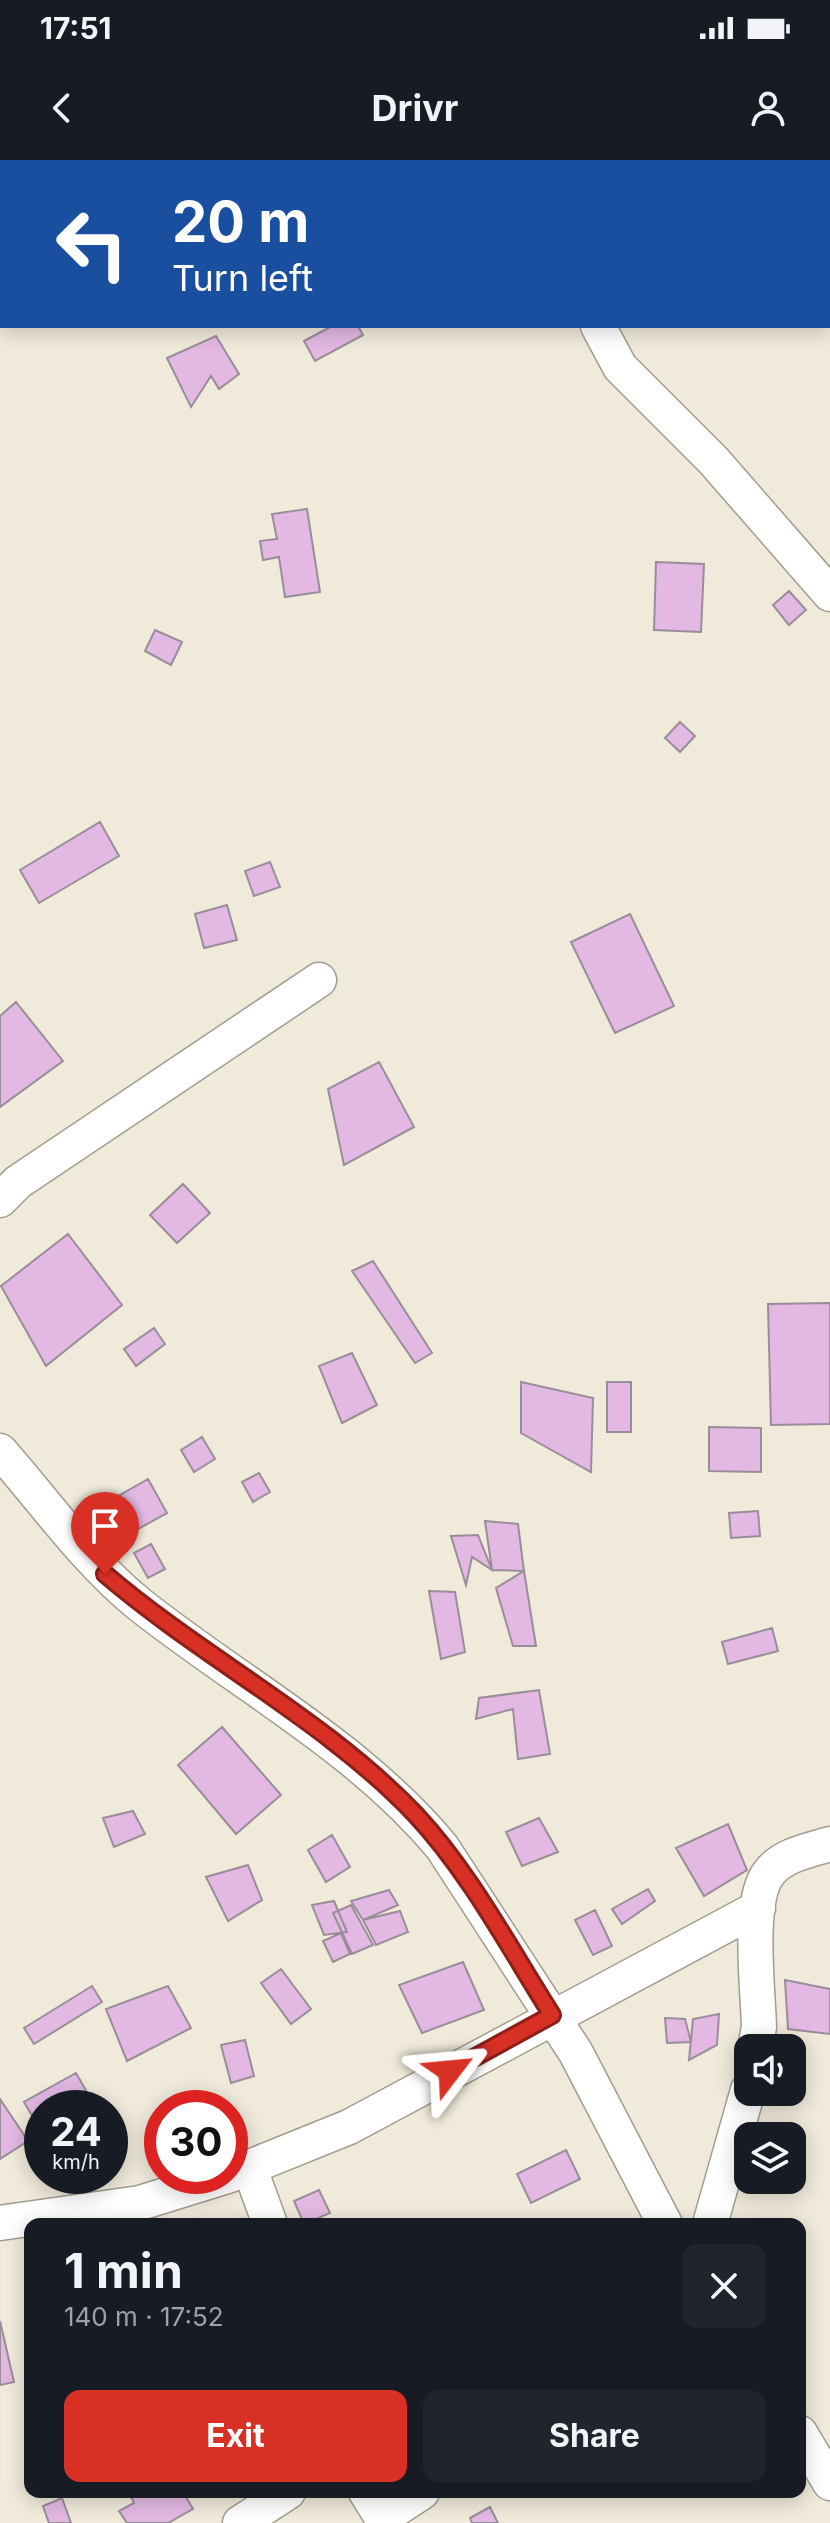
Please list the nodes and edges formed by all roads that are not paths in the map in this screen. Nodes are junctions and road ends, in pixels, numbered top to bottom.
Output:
1 (599, 328) edge
2 (830, 594) edge
3 (319, 980) dead end
4 (0, 1200) edge
5 (0, 1451) edge
6 (830, 1844) edge
7 (758, 1908) junction
8 (552, 2015) junction
9 (758, 2034) edge
10 (743, 2106) edge
11 (248, 2168) edge
12 (248, 2191) edge
13 (169, 2194) edge
14 (35, 2218) edge
15 (266, 2218) edge
16 (662, 2218) edge
17 (712, 2218) edge
18 (24, 2220) edge
19 (0, 2223) edge
20 (806, 2443) edge
21 (830, 2483) edge
22 (279, 2498) edge
23 (370, 2498) edge
24 (413, 2498) edge
25 (240, 2523) edge

1 - 2 street
3 - 4 street
5 - 8 street
6 - 7 street
7 - 8 street
7 - 9 street
8 - 11 street
8 - 16 street
10 - 17 street
12 - 15 street
13 - 14 street
18 - 19 street
20 - 21 street
22 - 25 street
23 - 24 street

